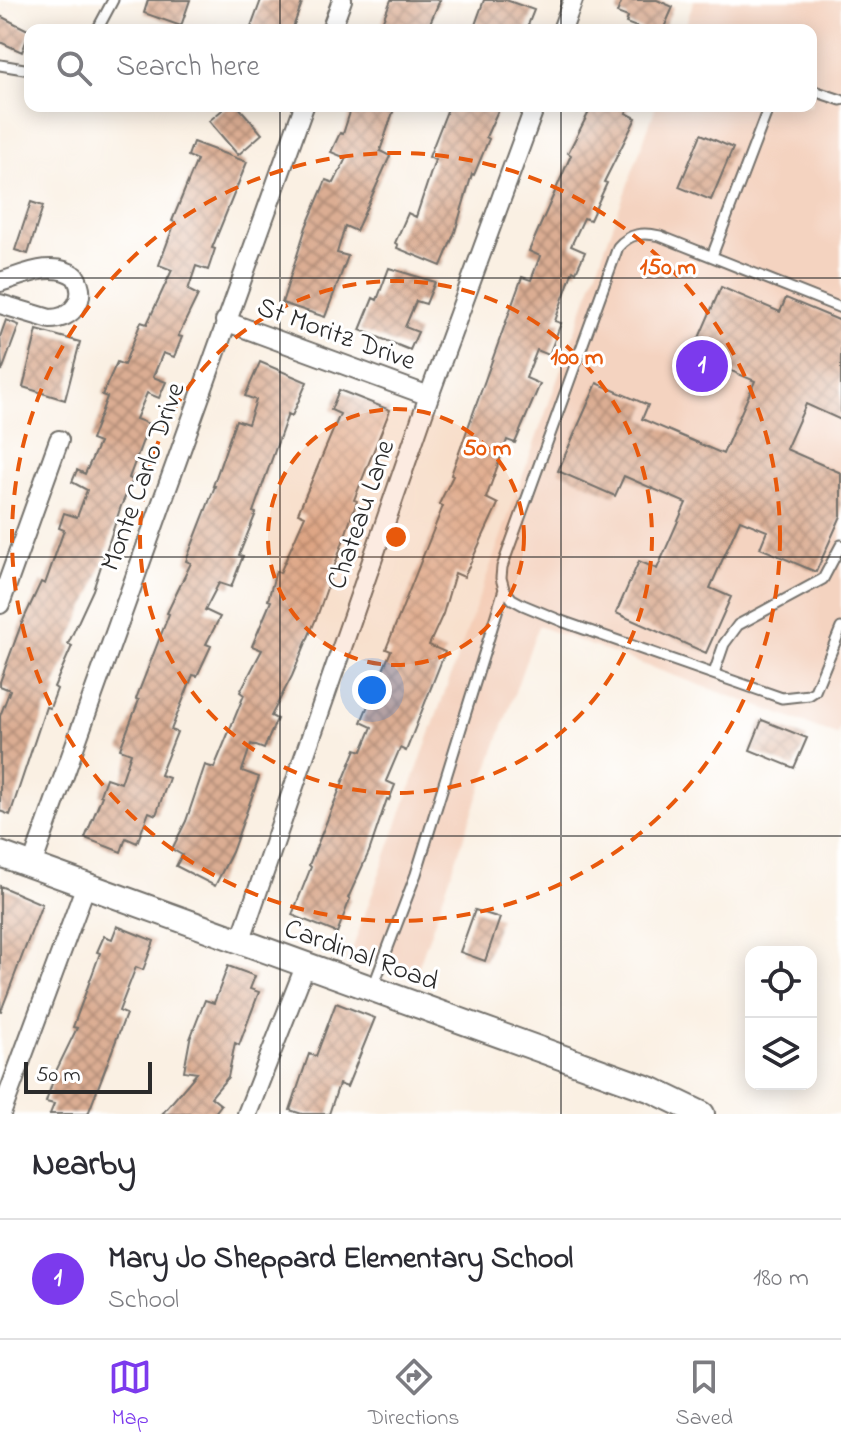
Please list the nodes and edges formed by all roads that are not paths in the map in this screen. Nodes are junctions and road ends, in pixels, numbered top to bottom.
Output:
1 (113, 0) edge
2 (342, 0) edge
3 (573, 0) edge
4 (100, 24) edge
5 (333, 24) edge
6 (564, 24) edge
7 (0, 65) edge
8 (24, 69) edge
9 (817, 92) edge
10 (841, 100) edge
11 (302, 112) edge
12 (533, 112) edge
13 (767, 112) edge
14 (712, 256) junction
15 (0, 282) edge
16 (0, 304) edge
17 (841, 308) edge
18 (225, 321) junction
19 (429, 396) junction
20 (59, 440) dead end
21 (841, 545) edge
22 (504, 589) junction
23 (0, 604) edge
24 (841, 628) edge
25 (714, 673) junction
26 (0, 854) edge
27 (32, 865) junction
28 (86, 885) junction
29 (240, 942) junction
30 (306, 964) junction
31 (373, 987) junction
32 (1, 1114) edge
33 (247, 1114) edge
34 (702, 1114) edge

1 - 4 lane
2 - 5 street
3 - 6 street
7 - 8 lane
9 - 10 lane
11 - 18 street, Monte Carlo Drive
12 - 19 street, Chateau Lane
13 - 14 lane
14 - 17 lane
14 - 22 lane
15 - 16 street
18 - 19 street, St Moritz Drive
18 - 27 street, Monte Carlo Drive
19 - 29 street, Chateau Lane
20 - 23 street
21 - 25 lane
22 - 25 lane
22 - 31 lane
24 - 25 lane
26 - 27 street, Cardinal Road
27 - 28 street, Cardinal Road
28 - 29 street, Cardinal Road
28 - 32 street
29 - 30 street, Cardinal Road
30 - 31 street, Cardinal Road
30 - 33 street
31 - 34 street, Cardinal Road

